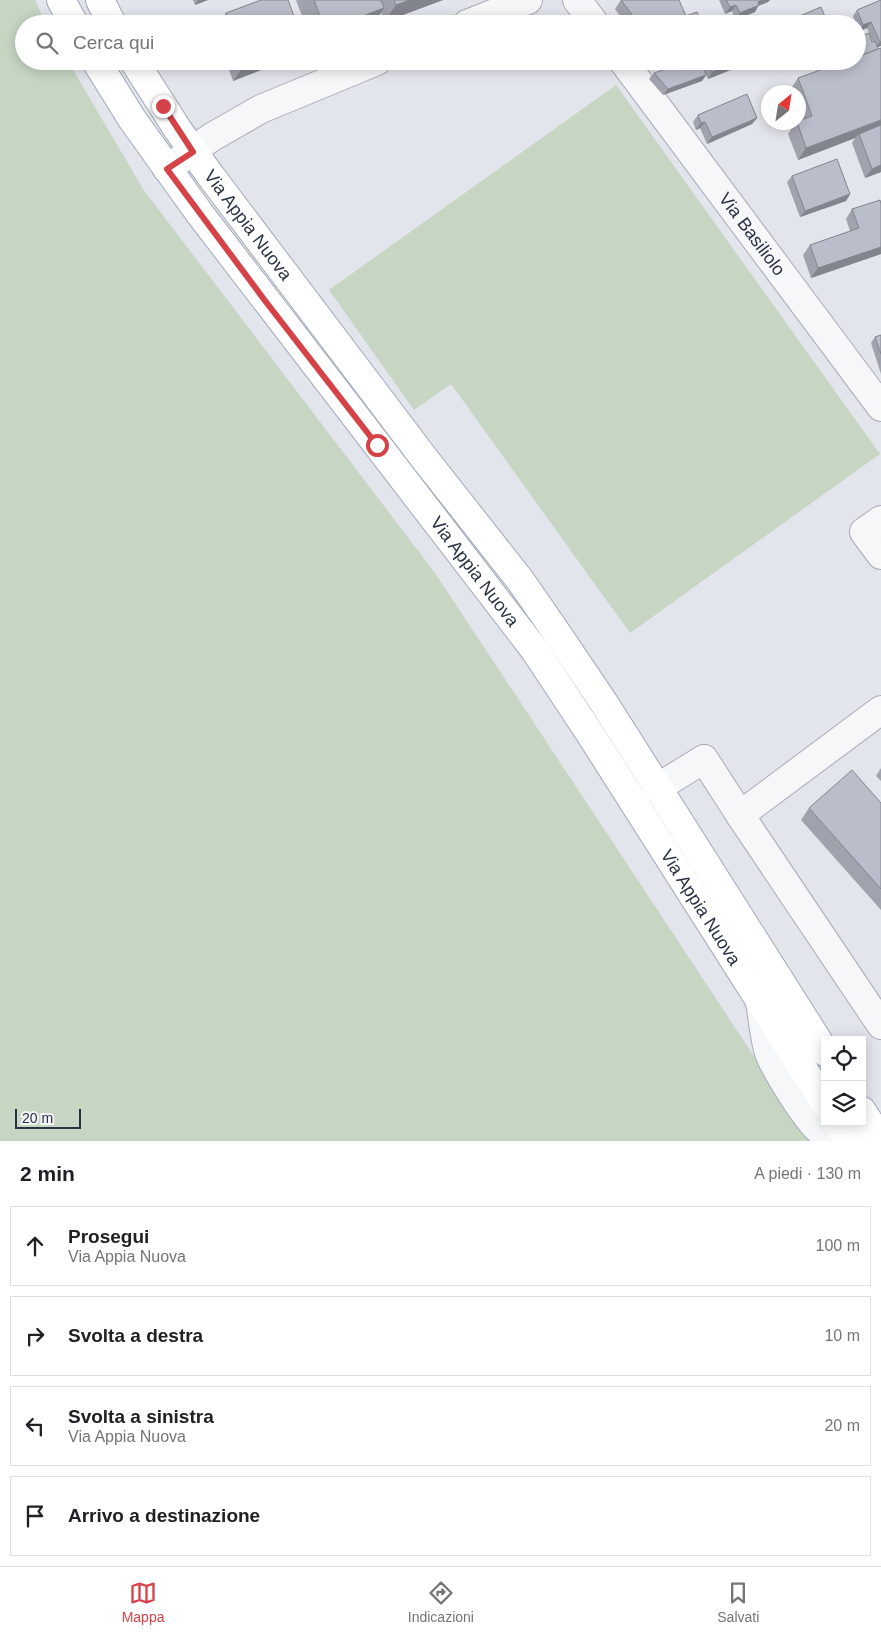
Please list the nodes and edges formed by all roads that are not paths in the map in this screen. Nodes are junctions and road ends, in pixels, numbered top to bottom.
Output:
1 (62, 0) edge
2 (100, 0) edge
3 (528, 0) edge
4 (577, 0) edge
5 (473, 14) edge
6 (70, 15) edge
7 (108, 15) edge
8 (588, 15) edge
9 (102, 70) edge
10 (140, 70) edge
11 (355, 70) edge
12 (630, 70) edge
13 (193, 152) junction
14 (167, 169) junction
15 (881, 407) edge
16 (881, 520) edge
17 (881, 555) edge
18 (881, 710) edge
19 (657, 788) junction
20 (740, 815) junction
21 (760, 1003) junction
22 (881, 1025) edge
23 (821, 1046) edge
24 (821, 1097) edge
25 (874, 1124) edge
26 (844, 1132) edge

1 - 6 main road
2 - 7 main road
3 - 5 street
4 - 8 street
9 - 14 main road, Via Appia Nuova
10 - 13 main road, Via Appia Nuova
11 - 13 street
12 - 15 street, Via Basiliolo
13 - 14 street
13 - 19 main road, Via Appia Nuova
14 - 21 main road, Via Appia Nuova
16 - 17 street
18 - 20 street
19 - 20 street
19 - 23 main road, Via Appia Nuova
20 - 22 street
21 - 24 main road, Via Appia Nuova
21 - 26 street
25 - 26 street

